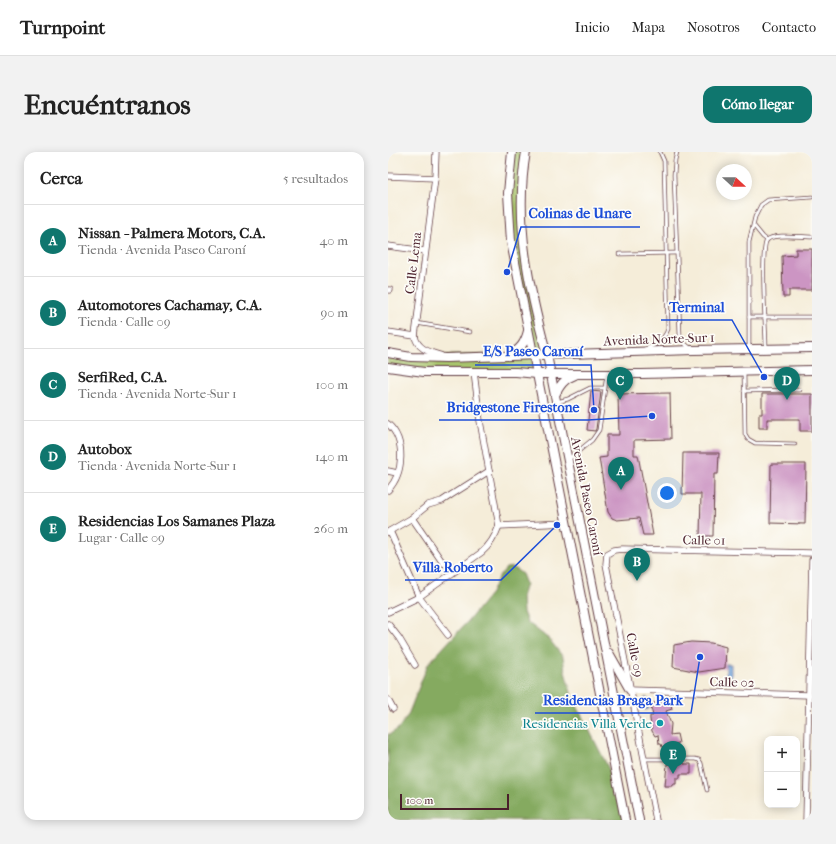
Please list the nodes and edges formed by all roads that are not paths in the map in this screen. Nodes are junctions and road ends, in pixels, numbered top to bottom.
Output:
1 (436, 152) edge
2 (512, 152) edge
3 (526, 152) edge
4 (660, 152) edge
5 (677, 152) edge
6 (388, 176) edge
7 (435, 178) junction
8 (812, 197) edge
9 (754, 226) junction
10 (812, 237) edge
11 (767, 240) junction
12 (388, 246) edge
13 (425, 251) junction
14 (677, 253) junction
15 (619, 254) dead end
16 (666, 254) junction
17 (749, 317) junction
18 (765, 317) junction
19 (812, 317) edge
20 (416, 323) junction
21 (528, 328) junction
22 (388, 332) edge
23 (470, 332) dead end
24 (415, 336) junction
25 (812, 348) edge
26 (749, 349) junction
27 (766, 349) junction
28 (693, 350) junction
29 (636, 352) junction
30 (388, 353) edge
31 (547, 354) junction
32 (533, 355) junction
33 (507, 356) junction
34 (446, 358) junction
35 (388, 367) edge
36 (812, 370) edge
37 (474, 372) junction
38 (516, 372) junction
39 (744, 372) junction
40 (537, 374) junction
41 (551, 374) junction
42 (578, 374) junction
43 (607, 374) junction
44 (540, 388) junction
45 (604, 388) junction
46 (800, 390) dead end
47 (744, 391) junction
48 (556, 399) junction
49 (388, 424) edge
50 (795, 444) dead end
51 (568, 460) junction
52 (489, 470) junction
53 (388, 471) edge
54 (397, 474) junction
55 (388, 490) edge
56 (412, 518) junction
57 (567, 523) junction
58 (499, 526) junction
59 (389, 532) edge
60 (812, 553) edge
61 (812, 560) edge
62 (606, 564) joint
63 (459, 568) junction
64 (419, 597) junction
65 (388, 612) edge
66 (388, 624) edge
67 (395, 631) junction
68 (388, 634) edge
69 (448, 635) dead end
70 (604, 645) junction
71 (415, 665) dead end
72 (630, 690) junction
73 (809, 695) junction
74 (388, 700) edge
75 (393, 709) dead end
76 (644, 759) junction
77 (707, 790) dead end
78 (625, 820) edge
79 (639, 820) edge
80 (656, 820) edge
81 (806, 820) edge

1 - 7 street, Calle Lema
2 - 21 street, Avenida Paseo Caroní
3 - 31 street, Avenida Paseo Caroní
4 - 16 lane
5 - 14 lane
6 - 7 street
7 - 13 street, Calle Lema
8 - 9 lane
9 - 11 lane
9 - 17 lane
10 - 11 lane
11 - 18 lane
12 - 13 street
13 - 20 street, Calle Lema
14 - 16 lane
14 - 28 lane
15 - 16 lane
16 - 29 lane
17 - 18 lane
17 - 26 lane
18 - 19 lane
18 - 27 lane
20 - 23 lane
20 - 24 street, Calle Lema
21 - 32 street, Avenida Paseo Caroní
21 - 33 street
22 - 24 street
24 - 34 street
25 - 27 street, Avenida Norte-Sur 1
26 - 27 street, Avenida Norte-Sur 1
26 - 28 street, Avenida Norte-Sur 1
28 - 29 street, Avenida Norte-Sur 1
29 - 31 street, Avenida Norte-Sur 1
30 - 34 street, Avenida Norte-Sur 1
31 - 32 street, Avenida Norte-Sur 1
31 - 41 street, Avenida Paseo Caroní
32 - 33 street, Avenida Norte-Sur 1
32 - 40 street, Avenida Paseo Caroní
33 - 34 street, Avenida Norte-Sur 1
35 - 37 street
36 - 39 street
37 - 38 street
37 - 52 street
38 - 40 street
38 - 44 street
39 - 43 street
39 - 47 lane
40 - 41 street
40 - 44 street, Avenida Paseo Caroní
41 - 42 street
41 - 48 street, Avenida Paseo Caroní
42 - 43 street
42 - 48 street
43 - 45 lane
44 - 57 street, Avenida Paseo Caroní
45 - 48 lane
45 - 51 lane
46 - 47 lane
47 - 50 lane
48 - 51 street, Avenida Paseo Caroní
49 - 54 street
51 - 70 street, Avenida Paseo Caroní
52 - 56 street
52 - 58 street
53 - 54 street
54 - 55 street
56 - 59 street
56 - 63 street
57 - 58 street
57 - 78 street, Avenida Paseo Caroní
58 - 63 street
59 - 64 street
60 - 62 street, Calle 01
61 - 73 street
62 - 72 street, Calle 09
63 - 64 street
64 - 65 street
64 - 69 street
66 - 67 street
67 - 68 street
67 - 71 street
70 - 72 street
70 - 79 street, Avenida Paseo Caroní
72 - 73 street, Calle 02
72 - 76 street, Calle 09
73 - 81 street
74 - 75 street
76 - 77 lane
76 - 80 street, Calle 09

